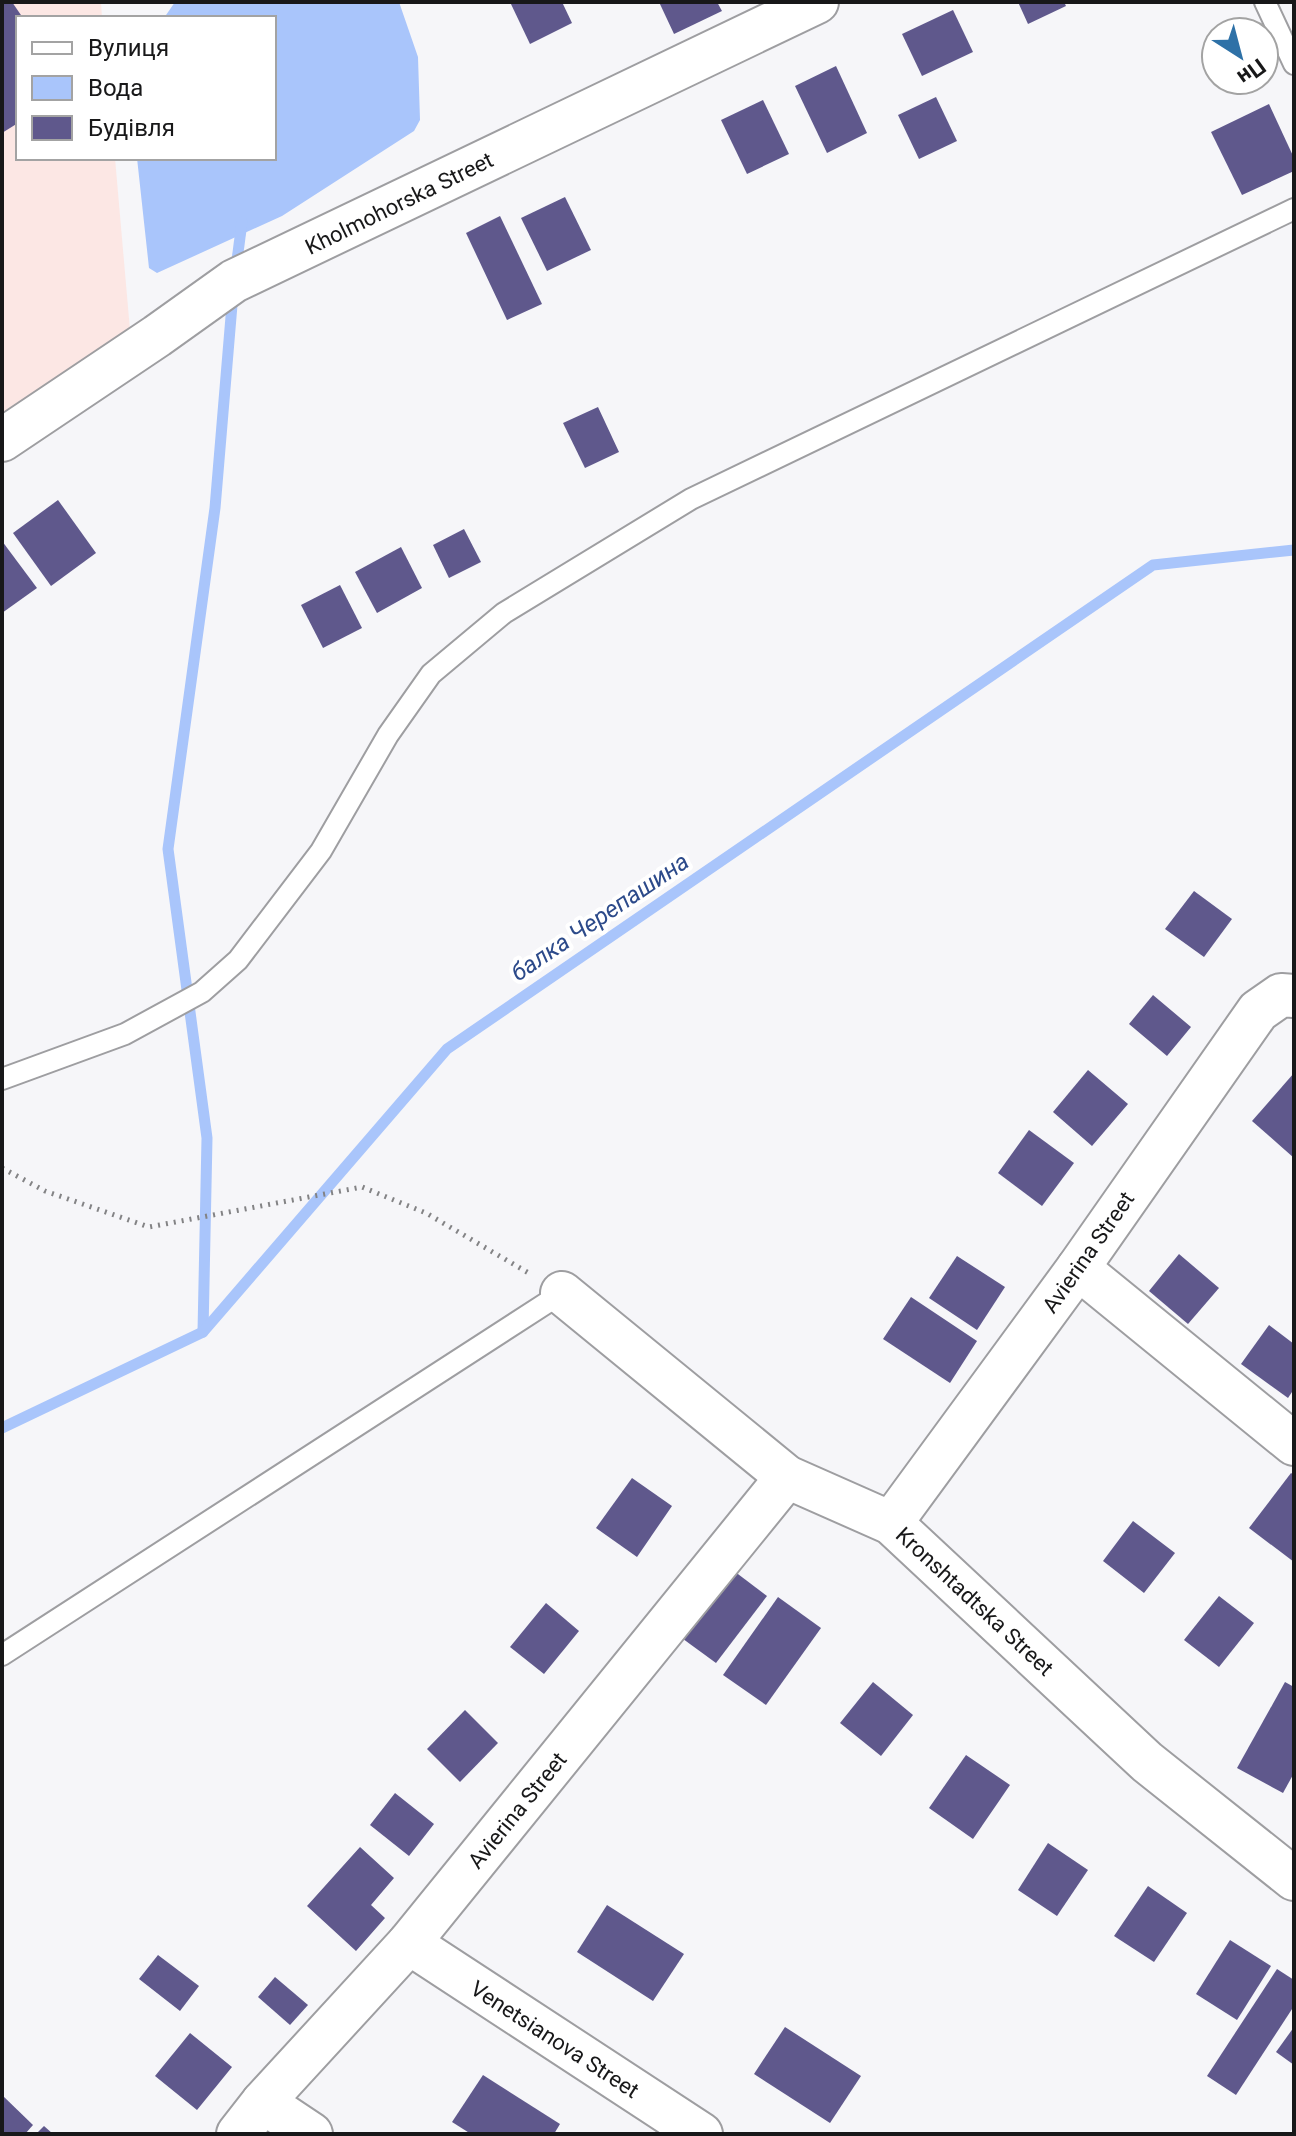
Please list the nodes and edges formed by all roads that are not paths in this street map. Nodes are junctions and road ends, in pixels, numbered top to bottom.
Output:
1 (817, 2) edge
2 (1265, 2) edge
3 (1294, 64) edge
4 (1294, 209) edge
5 (2, 440) edge
6 (1294, 996) edge
7 (2, 1079) edge
8 (1078, 1268) junction
9 (562, 1293) joint
10 (1294, 1444) edge
11 (787, 1477) junction
12 (891, 1523) junction
13 (2, 1655) edge
14 (1294, 1879) edge
15 (409, 1943) junction
16 (250, 2118) edge
17 (311, 2134) edge
18 (701, 2134) edge

1 - 5 street, Kholmohorska Street
2 - 3 lane
4 - 7 lane
6 - 8 street, Avierina Street
8 - 10 street
8 - 12 street, Avierina Street
9 - 11 street, Kronshtadtska Street
9 - 13 lane
11 - 12 street, Kronshtadtska Street
11 - 15 street, Avierina Street
12 - 14 street, Kronshtadtska Street
15 - 16 street, Avierina Street
15 - 18 street, Venetsianova Street
16 - 17 street

